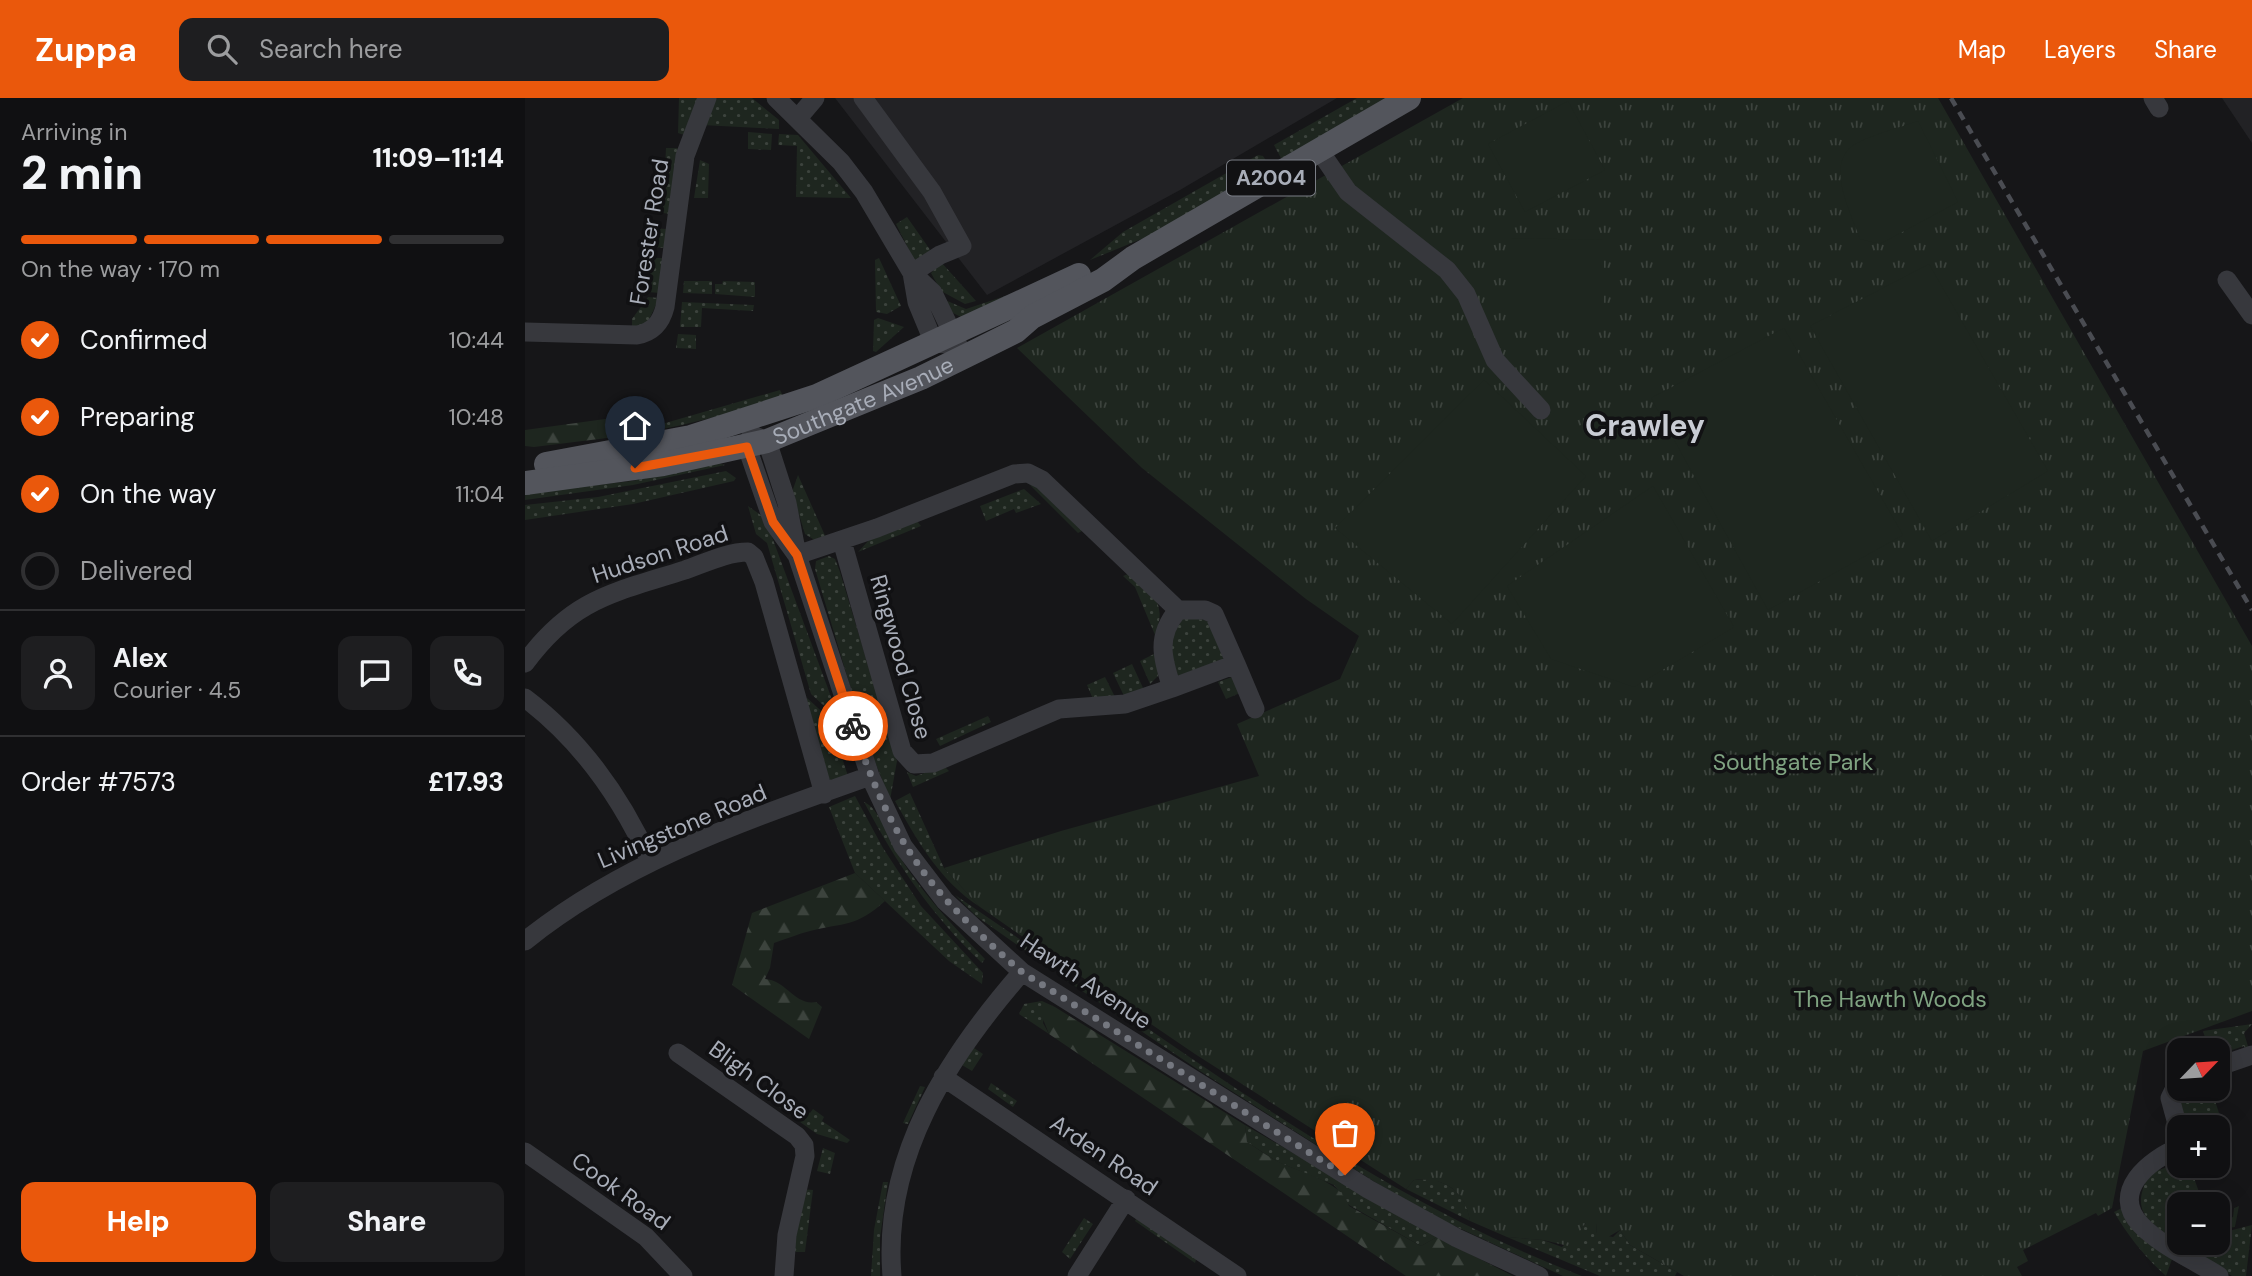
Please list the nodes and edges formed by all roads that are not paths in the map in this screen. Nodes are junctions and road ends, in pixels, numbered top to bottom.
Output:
1 (707, 98) edge
2 (776, 98) edge
3 (815, 98) edge
4 (863, 98) edge
5 (1409, 98) edge
6 (798, 118) junction
7 (1319, 149) junction
8 (1133, 258) junction
9 (912, 274) junction
10 (2227, 280) dead end
11 (2252, 315) edge
12 (525, 332) edge
13 (953, 344) junction
14 (1541, 410) dead end
15 (772, 411) junction
16 (755, 441) junction
17 (564, 462) junction
18 (525, 466) edge
19 (525, 483) edge
20 (842, 541) junction
21 (797, 555) junction
22 (1178, 610) junction
23 (525, 663) edge
24 (1236, 664) junction
25 (1172, 688) junction
26 (525, 698) edge
27 (1255, 709) dead end
28 (870, 776) junction
29 (824, 794) junction
30 (650, 861) junction
31 (525, 941) edge
32 (1022, 972) junction
33 (678, 1053) dead end
34 (2252, 1055) edge
35 (2230, 1063) edge
36 (943, 1076) junction
37 (525, 1152) edge
38 (2167, 1155) edge
39 (1126, 1199) junction
40 (683, 1276) edge
41 (783, 1276) edge
42 (892, 1276) edge
43 (1077, 1276) edge
44 (1237, 1276) edge
45 (1539, 1276) edge
46 (2219, 1276) edge

1 - 12 street, Forester Road
2 - 6 street
3 - 6 street
4 - 9 street
5 - 7 main road, Southgate Avenue / A2004
6 - 9 street
7 - 8 main road, Southgate Avenue / A2004
7 - 14 street
8 - 13 main road, Southgate Avenue / A2004
8 - 13 main road, Southgate Avenue / A2004
9 - 13 street
10 - 11 street
13 - 15 main road, Southgate Avenue / A2004
13 - 16 main road, Southgate Avenue / A2004
15 - 16 street
15 - 17 main road, Southgate Avenue / A2004
16 - 17 street
16 - 19 main road, Southgate Avenue / A2004
16 - 21 street, Hawth Avenue
17 - 18 main road, Southgate Avenue / A2004
20 - 21 street
20 - 22 street
20 - 25 street, Ringwood Close
21 - 28 street, Hawth Avenue
22 - 24 street
22 - 25 street
23 - 29 street, Hudson Road
24 - 25 street, Ringwood Close
24 - 27 street
26 - 30 street
28 - 29 street, Livingstone Road
28 - 32 street, Hawth Avenue
29 - 30 street, Livingstone Road
30 - 31 street, Livingstone Road
32 - 36 street
32 - 45 street, Hawth Avenue
33 - 41 street, Bligh Close
34 - 35 street
36 - 39 street, Arden Road
36 - 42 street
37 - 40 street, Cook Road
38 - 46 street
39 - 43 street
39 - 44 street, Arden Road

